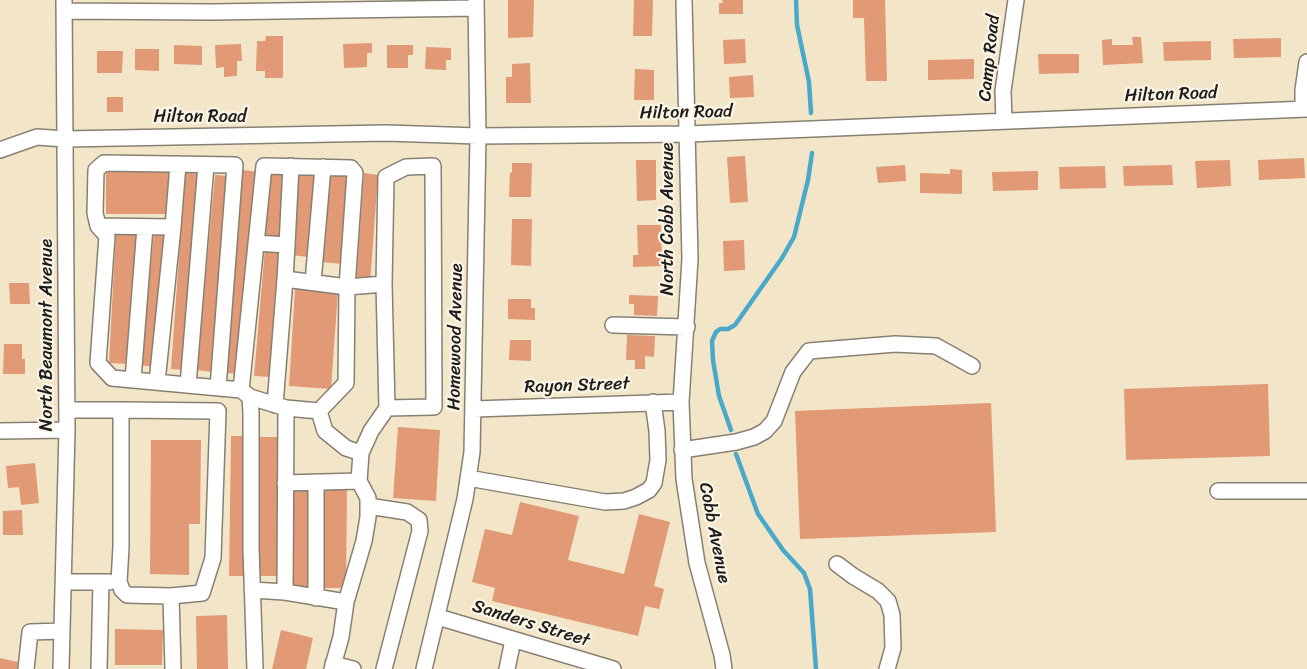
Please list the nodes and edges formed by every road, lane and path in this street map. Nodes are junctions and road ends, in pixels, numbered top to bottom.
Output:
1 (684, 0) edge
2 (1016, 0) edge
3 (476, 4) edge
4 (64, 6) edge
5 (1307, 62) edge
6 (1305, 109) edge
7 (1004, 121) junction
8 (688, 134) junction
9 (478, 136) junction
10 (65, 139) junction
11 (0, 150) edge
12 (178, 164) junction
13 (206, 165) junction
14 (291, 166) junction
15 (323, 167) junction
16 (98, 226) junction
17 (145, 226) junction
18 (173, 227) junction
19 (256, 243) junction
20 (287, 245) junction
21 (285, 279) junction
22 (313, 282) junction
23 (384, 284) junction
24 (347, 287) junction
25 (614, 325) dead end
26 (687, 327) junction
27 (972, 366) dead end
28 (133, 380) junction
29 (157, 382) junction
30 (188, 385) junction
31 (218, 388) junction
32 (245, 394) junction
33 (653, 402) junction
34 (681, 402) junction
35 (280, 407) junction
36 (387, 408) junction
37 (474, 409) junction
38 (67, 410) junction
39 (121, 410) junction
40 (319, 411) junction
41 (67, 430) junction
42 (0, 431) edge
43 (682, 450) junction
44 (360, 453) junction
45 (468, 478) junction
46 (359, 481) junction
47 (316, 482) junction
48 (285, 483) junction
49 (1218, 490) dead end
50 (1307, 490) edge
51 (368, 506) junction
52 (837, 564) dead end
53 (64, 582) junction
54 (100, 582) junction
55 (119, 582) junction
56 (252, 590) junction
57 (285, 592) junction
58 (171, 596) junction
59 (316, 598) junction
60 (346, 602) junction
61 (438, 617) junction
62 (62, 631) junction
63 (513, 640) junction
64 (332, 666) edge
65 (26, 669) edge
66 (61, 669) edge
67 (99, 669) edge
68 (173, 669) edge
69 (255, 669) edge
70 (353, 669) edge
71 (384, 669) edge
72 (424, 669) edge
73 (507, 669) edge
74 (613, 669) edge
75 (724, 669) edge
76 (887, 669) edge

1 - 8 street, North Cobb Avenue
2 - 7 street, Camp Road
3 - 4 street
3 - 9 street, Homewood Avenue
4 - 10 street, North Beaumont Avenue
5 - 6 street
6 - 7 street, Hilton Road
7 - 8 street, Hilton Road
8 - 9 street, Hilton Road
8 - 26 street, North Cobb Avenue
9 - 10 street, Hilton Road
9 - 37 street, Homewood Avenue
10 - 11 street, Hilton Road
10 - 38 street, North Beaumont Avenue
12 - 13 street
12 - 16 street
12 - 18 street
13 - 30 street
13 - 31 street
14 - 15 street
14 - 19 street
14 - 20 street
15 - 22 street
15 - 24 street
16 - 17 street
16 - 28 street
17 - 18 street
17 - 28 street
18 - 29 street
19 - 20 street
19 - 32 street
20 - 21 street
21 - 22 street
21 - 35 street
22 - 24 street
23 - 24 street
23 - 36 street
23 - 36 street
24 - 40 street
25 - 26 street
26 - 34 street, North Cobb Avenue
27 - 43 street
28 - 29 street
29 - 30 street
30 - 31 street
31 - 32 street
32 - 35 street
32 - 56 street
33 - 34 street, Rayon Street
33 - 37 street, Rayon Street
33 - 45 street
34 - 43 street, Cobb Avenue
35 - 40 street
35 - 48 street
36 - 44 street
37 - 45 street, Homewood Avenue
38 - 39 street
38 - 41 street, North Beaumont Avenue
39 - 55 street
39 - 58 street
40 - 44 street
41 - 42 street
41 - 53 street, North Beaumont Avenue
43 - 75 street, Cobb Avenue
44 - 46 street
45 - 61 street, Homewood Avenue
46 - 47 street
46 - 51 street
47 - 48 street
47 - 59 street
48 - 57 street
49 - 50 street
51 - 60 street
51 - 71 street
52 - 76 street
53 - 54 street
53 - 62 street, North Beaumont Avenue
54 - 55 street
54 - 67 street
55 - 58 street
56 - 57 street
56 - 69 street
57 - 59 street
58 - 68 street
59 - 60 street
60 - 64 street
61 - 63 street, Sanders Street
61 - 72 street, Homewood Avenue
62 - 65 street
62 - 66 street, North Beaumont Avenue
63 - 73 street
63 - 74 street, Sanders Street
64 - 70 street

